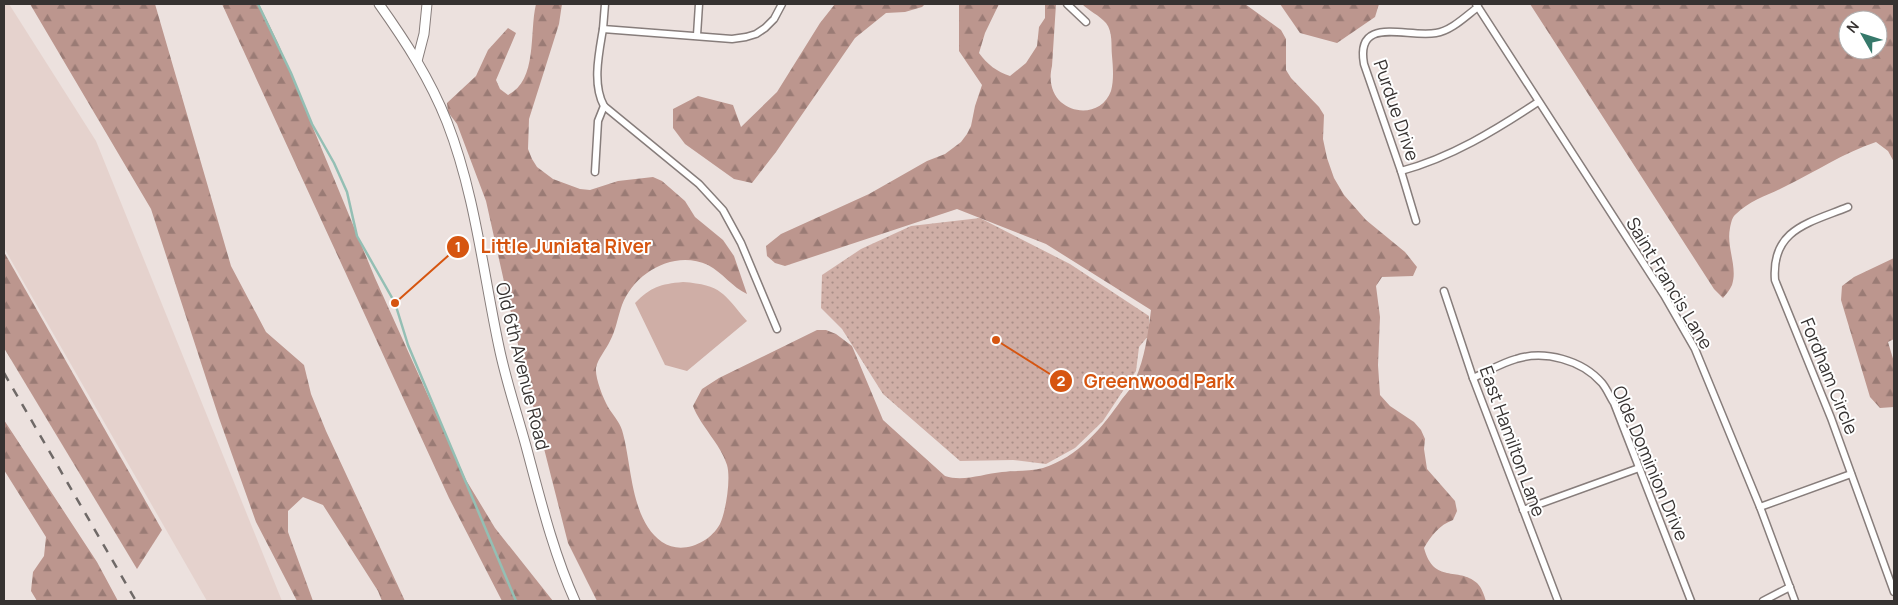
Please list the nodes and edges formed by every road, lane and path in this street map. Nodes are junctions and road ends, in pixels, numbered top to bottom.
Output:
1 (379, 4) edge
2 (427, 4) edge
3 (605, 4) edge
4 (699, 4) edge
5 (782, 4) edge
6 (1067, 4) edge
7 (1477, 6) edge
8 (1086, 22) dead end
9 (603, 29) junction
10 (697, 35) junction
11 (418, 60) junction
12 (1538, 102) junction
13 (604, 106) junction
14 (1401, 171) junction
15 (595, 172) dead end
16 (1848, 207) dead end
17 (1416, 221) dead end
18 (1444, 291) dead end
19 (777, 329) dead end
20 (1473, 378) junction
21 (1639, 468) junction
22 (1852, 474) junction
23 (1760, 508) junction
24 (1522, 510) junction
25 (1893, 584) edge
26 (1790, 587) junction
27 (1894, 592) edge
28 (575, 601) edge
29 (1558, 601) edge
30 (1691, 601) edge
31 (1763, 601) edge
32 (1795, 601) edge

1 - 11 main road, Old 6th Avenue Road
2 - 11 main road
3 - 9 street
4 - 10 street
5 - 10 street
6 - 8 street
7 - 12 street, Saint Francis Lane
7 - 14 street, Purdue Drive
9 - 10 street
9 - 13 street
11 - 28 main road, Old 6th Avenue Road
12 - 14 street
12 - 23 street, Saint Francis Lane
13 - 15 street
13 - 19 street
14 - 17 street, Purdue Drive
16 - 22 street, Fordham Circle
18 - 20 street, East Hamilton Lane
20 - 21 street, Olde Dominion Drive
20 - 24 street, East Hamilton Lane
21 - 24 street
21 - 30 street, Olde Dominion Drive
22 - 23 street
22 - 25 street, Fordham Circle
23 - 26 street, Saint Francis Lane
24 - 29 street, East Hamilton Lane
25 - 27 street, Fordham Circle
26 - 31 street
26 - 32 street, Saint Francis Lane

